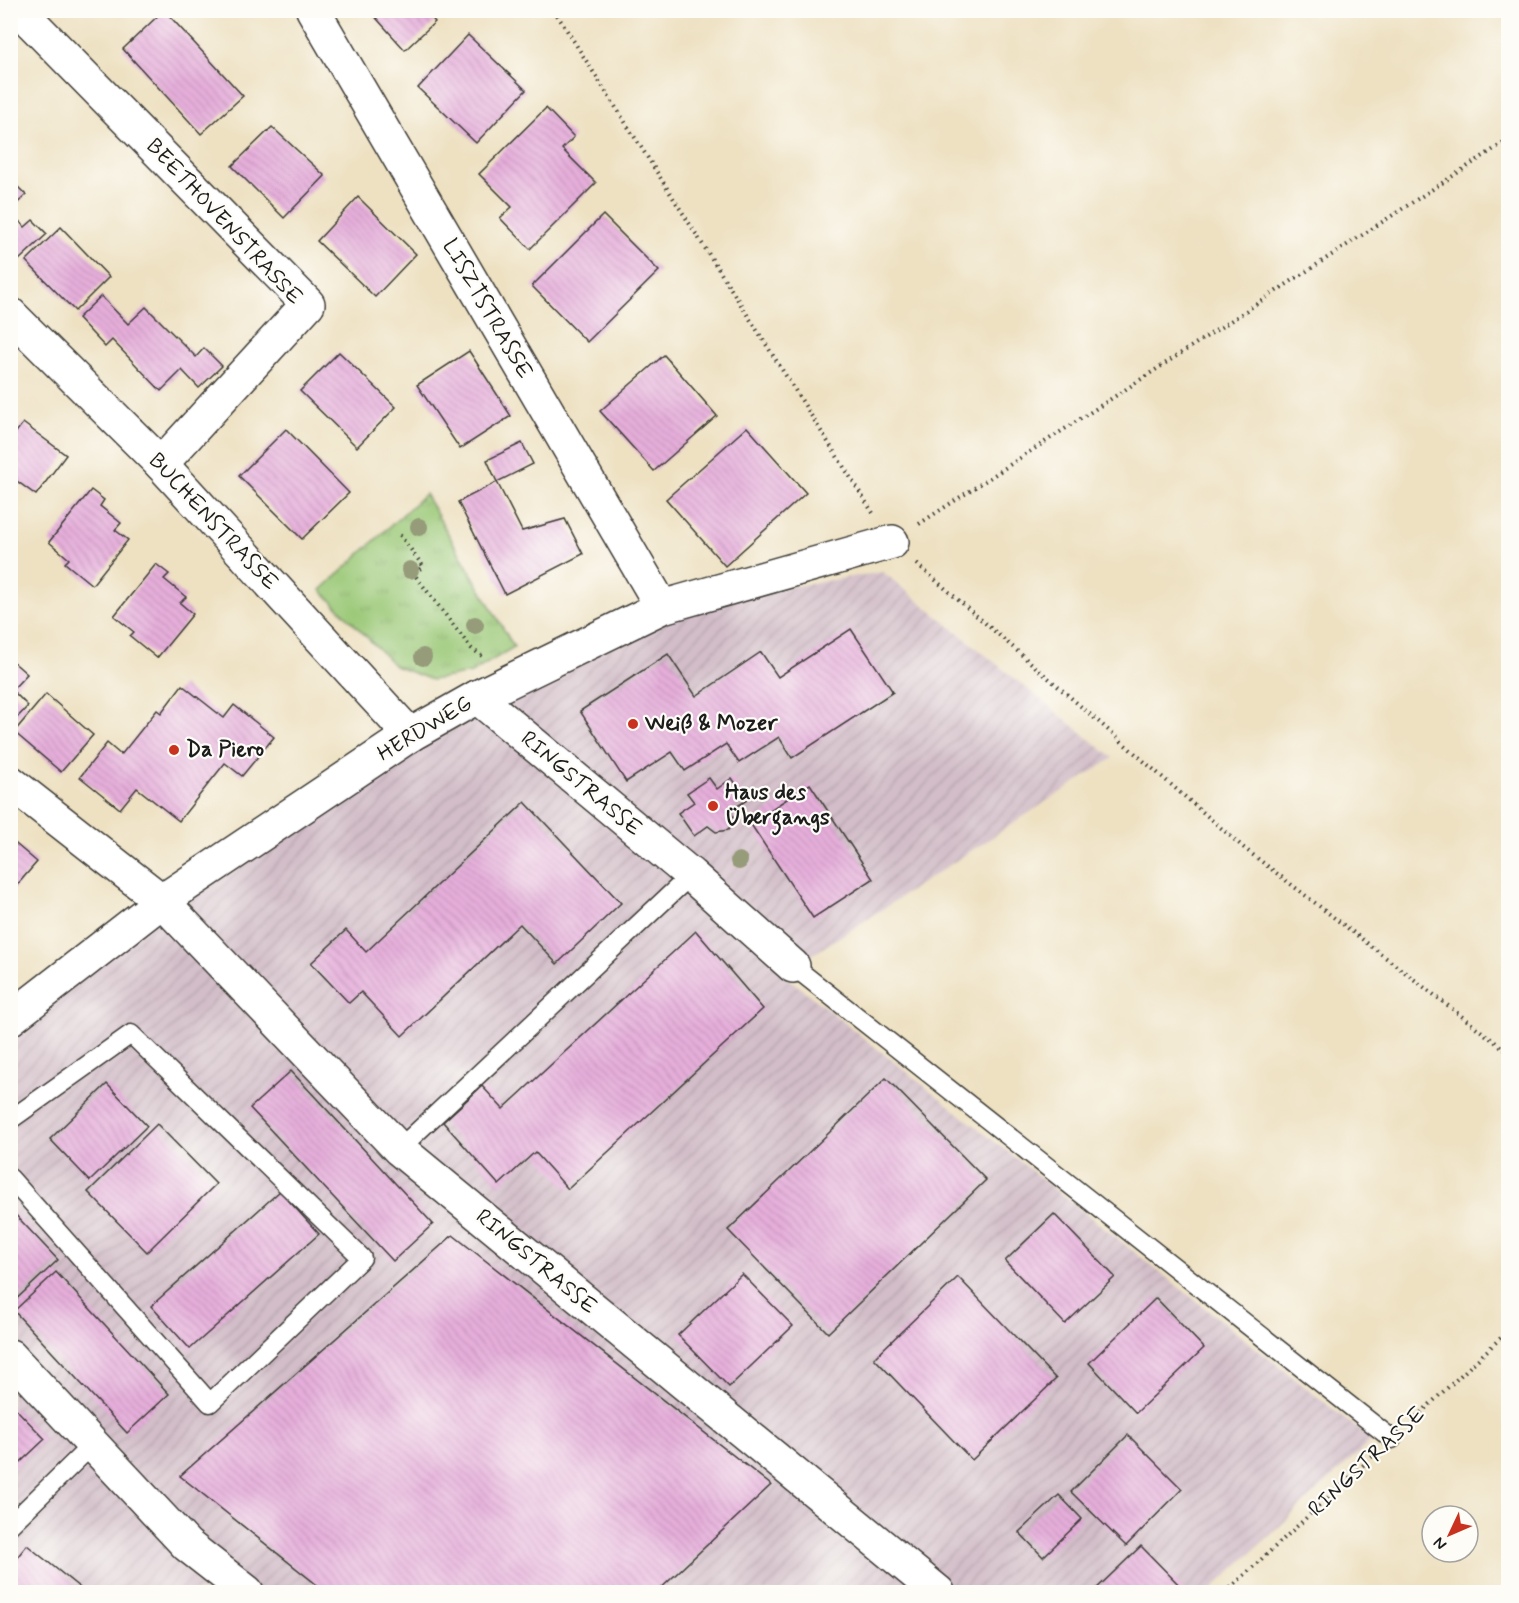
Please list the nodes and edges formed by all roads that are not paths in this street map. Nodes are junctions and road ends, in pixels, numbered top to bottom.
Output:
1 (19, 10) edge
2 (313, 10) edge
3 (10, 314) edge
4 (161, 464) junction
5 (892, 542) road end
6 (662, 607) junction
7 (477, 697) junction
8 (410, 735) junction
9 (10, 782) edge
10 (691, 875) junction
11 (162, 902) junction
12 (793, 966) joint
13 (10, 1018) edge
14 (10, 1120) edge
15 (399, 1149) junction
16 (10, 1178) edge
17 (10, 1356) edge
18 (1392, 1439) road end
19 (93, 1444) junction
20 (10, 1525) edge
21 (247, 1593) edge
22 (938, 1593) edge

1 - 4 street, BEETHOVENSTRASSE
2 - 6 street, LISZTSTRASSE
3 - 4 street, BUCHENSTRASSE
4 - 8 street, BUCHENSTRASSE
5 - 6 street, HERDWEG
6 - 7 street, HERDWEG
7 - 8 street, HERDWEG
7 - 10 street, RINGSTRASSE
8 - 11 street, HERDWEG
9 - 11 street, RINGSTRASSE
10 - 12 street, RINGSTRASSE
10 - 15 lane
11 - 13 street, HERDWEG
11 - 15 street, RINGSTRASSE
12 - 18 lane
14 - 16 lane
15 - 22 street, RINGSTRASSE
17 - 19 street
19 - 20 lane
19 - 21 street

